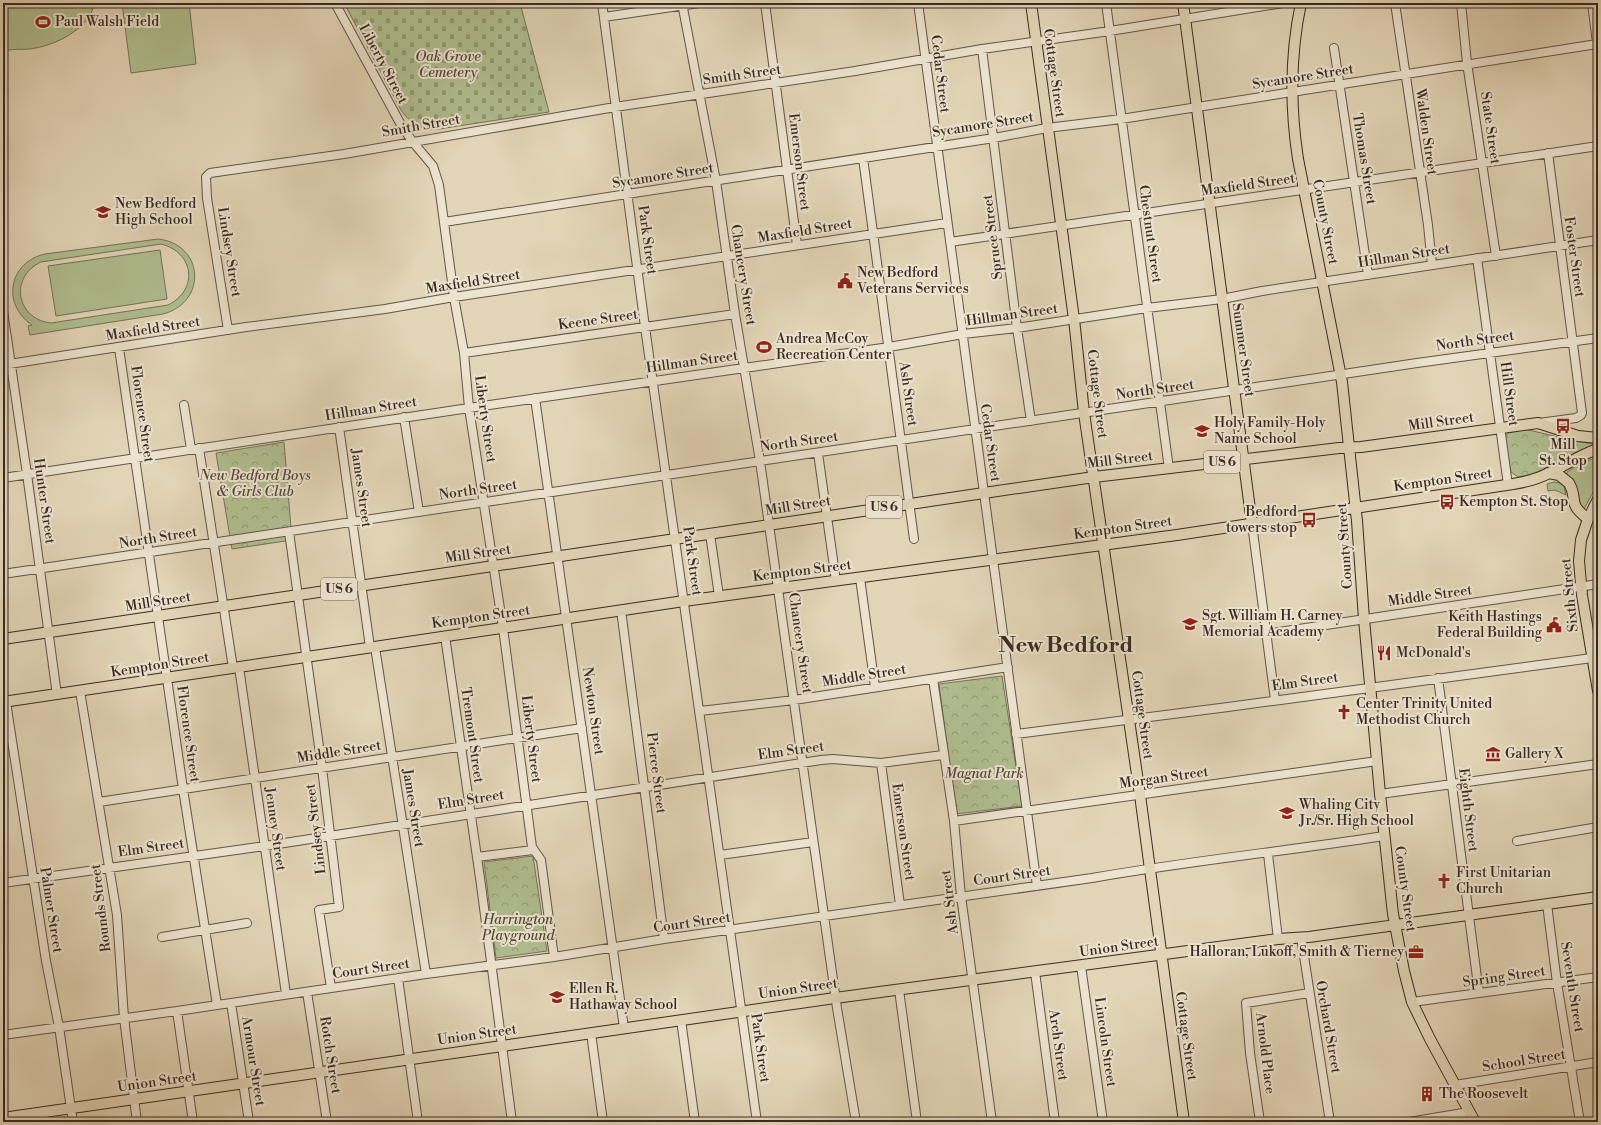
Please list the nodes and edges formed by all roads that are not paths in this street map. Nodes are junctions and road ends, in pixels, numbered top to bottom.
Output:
1 (335, 3) edge
2 (602, 3) edge
3 (699, 3) edge
4 (765, 3) edge
5 (918, 3) edge
6 (1030, 3) edge
7 (1106, 3) edge
8 (1183, 3) edge
9 (1283, 3) edge
10 (1301, 3) edge
11 (1395, 3) edge
12 (1460, 3) edge
13 (1592, 3) edge
14 (682, 4) edge
15 (1250, 6) edge
16 (604, 17) junction
17 (1185, 19) junction
18 (1110, 31) junction
19 (1036, 42) junction
20 (1597, 47) edge
21 (982, 48) junction
22 (1334, 48) dead end
23 (926, 58) junction
24 (1467, 63) junction
25 (1405, 74) junction
26 (776, 83) junction
27 (1339, 84) junction
28 (1292, 92) junction
29 (699, 94) junction
30 (1195, 106) junction
31 (615, 107) junction
32 (1121, 119) junction
33 (1048, 128) junction
34 (994, 138) junction
35 (412, 141) junction
36 (936, 146) junction
37 (1598, 146) edge
38 (1548, 153) junction
39 (863, 158) junction
40 (1482, 163) junction
41 (786, 169) junction
42 (1419, 172) junction
43 (206, 177) joint
44 (716, 181) junction
45 (1354, 182) junction
46 (1304, 190) junction
47 (628, 194) junction
48 (1209, 204) junction
49 (1134, 215) junction
50 (444, 222) junction
51 (947, 223) junction
52 (1060, 226) junction
53 (873, 234) junction
54 (1006, 234) junction
55 (1598, 240) edge
56 (950, 242) junction
57 (797, 245) junction
58 (1559, 246) junction
59 (728, 256) junction
60 (1496, 256) junction
61 (1477, 258) junction
62 (1432, 265) junction
63 (638, 269) junction
64 (1368, 275) junction
65 (1322, 282) junction
66 (454, 297) junction
67 (1222, 299) junction
68 (1147, 308) junction
69 (3, 311) edge
70 (735, 314) junction
71 (1074, 319) junction
72 (645, 327) junction
73 (1017, 328) junction
74 (228, 330) junction
75 (963, 334) junction
76 (1598, 338) edge
77 (1572, 341) junction
78 (889, 347) junction
79 (119, 348) junction
80 (1490, 352) junction
81 (464, 353) junction
82 (7, 364) edge
83 (746, 368) junction
84 (1340, 375) junction
85 (653, 381) junction
86 (1235, 391) junction
87 (535, 398) junction
88 (1160, 402) junction
89 (184, 405) dead end
90 (469, 408) junction
91 (1084, 413) junction
92 (404, 417) junction
93 (1031, 421) junction
94 (1538, 423) junction
95 (339, 427) junction
96 (1500, 428) junction
97 (975, 429) junction
98 (1598, 438) edge
99 (902, 440) junction
100 (1349, 447) junction
101 (195, 449) junction
102 (1598, 449) edge
103 (818, 453) junction
104 (135, 458) junction
105 (1244, 459) junction
106 (760, 461) junction
107 (1169, 469) junction
108 (27, 474) junction
109 (1548, 474) junction
110 (666, 475) junction
111 (3, 478) edge
112 (1094, 478) junction
113 (1508, 485) junction
114 (549, 493) junction
115 (984, 493) junction
116 (1598, 499) edge
117 (485, 502) junction
118 (909, 504) junction
119 (1356, 507) junction
120 (419, 512) junction
121 (826, 516) junction
122 (1588, 519) junction
123 (353, 522) junction
124 (1252, 524) junction
125 (769, 525) junction
126 (289, 532) junction
127 (710, 534) junction
128 (675, 539) junction
129 (914, 539) dead end
130 (214, 542) junction
131 (1103, 545) junction
132 (148, 552) junction
133 (558, 556) junction
134 (993, 560) junction
135 (494, 566) junction
136 (40, 568) junction
137 (3, 574) edge
138 (860, 578) junction
139 (836, 582) junction
140 (1598, 584) edge
141 (362, 586) junction
142 (1581, 587) junction
143 (779, 588) junction
144 (298, 595) junction
145 (719, 596) junction
146 (684, 601) junction
147 (223, 606) junction
148 (621, 610) junction
149 (158, 616) junction
150 (566, 618) junction
151 (1364, 619) junction
152 (503, 628) junction
153 (48, 632) junction
154 (1266, 634) junction
155 (445, 636) junction
156 (3, 639) edge
157 (373, 647) junction
158 (306, 657) junction
159 (1595, 657) edge
160 (1008, 667) junction
161 (236, 668) junction
162 (168, 678) junction
163 (1438, 678) junction
164 (933, 679) junction
165 (875, 687) junction
166 (1370, 687) junction
167 (80, 691) junction
168 (1598, 691) edge
169 (57, 695) junction
170 (794, 700) junction
171 (1275, 700) junction
172 (5, 702) edge
173 (700, 711) junction
174 (1129, 720) junction
175 (582, 728) junction
176 (1016, 734) junction
177 (518, 738) junction
178 (461, 747) junction
179 (943, 755) junction
180 (392, 757) junction
181 (1377, 761) junction
182 (802, 763) junction
183 (881, 763) junction
184 (1598, 764) edge
185 (322, 768) junction
186 (255, 778) junction
187 (709, 778) junction
188 (1451, 784) junction
189 (645, 788) junction
190 (183, 789) junction
191 (1380, 794) junction
192 (1140, 795) junction
193 (591, 796) junction
194 (99, 802) junction
195 (526, 806) junction
196 (1026, 811) junction
197 (471, 814) junction
198 (954, 821) junction
199 (403, 824) junction
200 (1598, 827) edge
201 (329, 836) junction
202 (1384, 836) junction
203 (1517, 841) dead end
204 (813, 842) junction
205 (264, 846) junction
206 (533, 850) junction
207 (1268, 854) junction
208 (720, 855) junction
209 (193, 856) junction
210 (477, 857) junction
211 (110, 868) junction
212 (1150, 868) junction
213 (33, 878) junction
214 (3, 883) edge
215 (1037, 886) junction
216 (961, 896) junction
217 (1598, 897) edge
218 (1547, 904) junction
219 (900, 905) junction
220 (1469, 914) junction
221 (824, 916) junction
222 (247, 923) dead end
223 (1395, 925) junction
224 (204, 930) junction
225 (730, 931) junction
226 (162, 937) dead end
227 (1301, 937) junction
228 (664, 939) junction
229 (1278, 939) junction
230 (613, 948) junction
231 (1161, 955) junction
232 (554, 957) junction
233 (490, 965) junction
234 (1081, 966) junction
235 (1035, 972) junction
236 (426, 974) junction
237 (1598, 977) edge
238 (398, 978) junction
239 (973, 980) junction
240 (1557, 983) junction
241 (331, 988) junction
242 (899, 990) junction
243 (307, 992) junction
244 (1309, 992) junction
245 (1479, 993) junction
246 (286, 994) junction
247 (835, 998) junction
248 (1412, 1002) junction
249 (231, 1003) junction
250 (217, 1005) junction
251 (177, 1011) junction
252 (742, 1011) junction
253 (124, 1018) junction
254 (681, 1020) junction
255 (59, 1027) junction
256 (624, 1028) junction
257 (591, 1033) junction
258 (3, 1035) edge
259 (502, 1046) junction
260 (410, 1059) junction
261 (1598, 1062) edge
262 (1571, 1066) junction
263 (319, 1072) junction
264 (243, 1084) junction
265 (1455, 1085) junction
266 (189, 1091) junction
267 (134, 1099) junction
268 (71, 1107) junction
269 (1469, 1112) junction
270 (3, 1118) edge
271 (25, 1118) edge
272 (74, 1122) edge
273 (137, 1122) edge
274 (194, 1122) edge
275 (249, 1122) edge
276 (327, 1122) edge
277 (418, 1122) edge
278 (512, 1122) edge
279 (604, 1122) edge
280 (695, 1122) edge
281 (757, 1122) edge
282 (856, 1122) edge
283 (917, 1122) edge
284 (992, 1122) edge
285 (1055, 1122) edge
286 (1103, 1122) edge
287 (1184, 1122) edge
288 (1260, 1122) edge
289 (1330, 1122) edge
290 (1409, 1122) edge
291 (1475, 1122) edge
292 (1580, 1122) edge

1 - 35 street, Liberty Street
2 - 16 street, Park Street
3 - 14 street
4 - 26 street, Emerson Street
5 - 23 street, Cedar Street
6 - 19 main road, Cottage Street
7 - 18 street, Chestnut Street
8 - 17 main road, Summer Street
9 - 15 street, Smith Street
10 - 28 main road, County Street
11 - 25 street, Walden Street
12 - 24 street, State Street
13 - 20 street
14 - 16 street
14 - 29 street, Chancery Street
15 - 17 street, Smith Street
16 - 31 street, Park Street
17 - 18 street, Smith Street
17 - 30 main road, Summer Street
18 - 19 street, Smith Street
18 - 32 street, Chestnut Street
19 - 21 street, Smith Street
19 - 33 main road, Cottage Street
20 - 24 street, Sycamore Street
21 - 23 street, Smith Street
21 - 34 street, Spruce Street
22 - 27 street, Thomas Street
23 - 26 street, Smith Street
23 - 36 street, Cedar Street
24 - 25 street, Sycamore Street
24 - 40 street, State Street
25 - 27 street, Sycamore Street
25 - 42 street, Walden Street
26 - 29 street, Smith Street
26 - 41 street, Emerson Street
27 - 28 street, Sycamore Street
27 - 45 street, Thomas Street
28 - 30 street, Sycamore Street
28 - 46 main road, County Street
29 - 31 street, Smith Street
29 - 44 street, Chancery Street
30 - 32 street, Sycamore Street
30 - 48 main road, Summer Street
31 - 35 street, Smith Street
31 - 47 street, Park Street
32 - 33 street, Sycamore Street
32 - 49 street, Chestnut Street
33 - 34 street, Sycamore Street
33 - 52 main road, Cottage Street
34 - 36 street, Sycamore Street
34 - 54 street, Spruce Street
35 - 43 street, Smith Street
35 - 50 street, Liberty Street
36 - 39 street, Sycamore Street
36 - 51 street, Cedar Street
37 - 38 street, Maxfield Street
38 - 40 street, Maxfield Street
38 - 58 street, Foster Street
39 - 41 street, Sycamore Street
39 - 53 street, Ash Street
40 - 42 street, Maxfield Street
40 - 60 street, State Street
41 - 44 street, Sycamore Street
41 - 57 street, Emerson Street
42 - 45 street, Maxfield Street
42 - 62 street, Walden Street
43 - 74 street, Lindsey Street
44 - 47 street, Sycamore Street
44 - 59 street, Chancery Street
45 - 46 street, Maxfield Street
45 - 64 street, Thomas Street
46 - 48 street, Maxfield Street
46 - 65 main road, County Street
47 - 50 street, Sycamore Street
47 - 63 street, Park Street
48 - 49 street, Maxfield Street
48 - 67 main road, Summer Street
49 - 52 street, Maxfield Street
49 - 68 street, Chestnut Street
50 - 66 street, Liberty Street
51 - 53 street, Maxfield Street
51 - 56 street, Cedar Street
52 - 54 street, Maxfield Street
52 - 71 main road, Cottage Street
53 - 57 street, Maxfield Street
53 - 78 street, Ash Street
54 - 56 street, Maxfield Street
54 - 73 street, Spruce Street
55 - 58 street, Hillman Street
56 - 75 street, Cedar Street
57 - 59 street, Maxfield Street
58 - 60 street, Hillman Street
58 - 77 street, Foster Street
59 - 63 street, Maxfield Street
59 - 70 street, Chancery Street
60 - 61 street, Hillman Street
61 - 62 street, Hillman Street
61 - 80 street, Hill Street
62 - 64 street, Hillman Street
63 - 66 street, Maxfield Street
63 - 72 street, Park Street
64 - 65 street, Hillman Street
65 - 67 street, Hillman Street
65 - 84 main road, County Street
66 - 74 street, Maxfield Street
66 - 81 street, Liberty Street
67 - 68 street, Hillman Street
67 - 86 main road, Summer Street
68 - 71 street, Hillman Street
68 - 88 street, Chestnut Street
69 - 82 street, Hunter Street
70 - 72 street, Keene Street
70 - 83 street, Chancery Street
71 - 73 street, Hillman Street
71 - 91 main road, Cottage Street
72 - 81 street, Keene Street
72 - 85 street, Park Street
73 - 75 street, Hillman Street
73 - 93 street, Spruce Street
74 - 79 street, Maxfield Street
75 - 78 street, Hillman Street
75 - 97 street, Cedar Street
76 - 77 street, North Street
77 - 80 street, North Street
77 - 94 street, Foster Street
78 - 83 street, Hillman Street
78 - 99 street, Ash Street
79 - 82 street, Maxfield Street
79 - 104 street, Florence Street
80 - 84 street, North Street
80 - 96 street, Hill Street
81 - 90 street, Liberty Street
82 - 108 street, Hunter Street
83 - 85 street, Hillman Street
83 - 106 street, Chancery Street
84 - 86 street, North Street
84 - 100 main road, County Street
85 - 87 street, Hillman Street
85 - 110 street, Park Street
86 - 88 street, North Street
86 - 105 main road, Summer Street
87 - 90 street, Hillman Street
87 - 114 street, Newton Street
88 - 91 street, North Street
88 - 107 street, Chestnut Street
89 - 101 street, Jenney Street
90 - 92 street, Hillman Street
90 - 117 street, Liberty Street
91 - 93 street, North Street
91 - 112 main road, Cottage Street
92 - 95 street, Hillman Street
92 - 120 street
93 - 97 street, North Street
94 - 96 main road, Mill Street / US 6
94 - 98 main road, Mill Street / US 6
95 - 101 street, Hillman Street
95 - 123 street, James Street
96 - 100 main road, Mill Street / US 6
96 - 113 street, Hill Street
97 - 99 street, North Street
97 - 115 street, Cedar Street
99 - 103 street, North Street
99 - 118 street, Ash Street
100 - 105 main road, Mill Street / US 6
100 - 119 main road, County Street
101 - 104 street, Hillman Street
101 - 130 street, Jenney Street
102 - 109 main road, Kempton Street
103 - 106 street, North Street
103 - 121 street
104 - 108 street, Hillman Street
104 - 132 street, Florence Street
105 - 107 main road, Mill Street / US 6
105 - 124 main road, Summer Street
106 - 110 street, North Street
106 - 125 street, Chancery Street
107 - 112 main road, Mill Street / US 6
108 - 111 street, Hillman Street
108 - 136 street, Hunter Street
109 - 113 main road, Kempton Street
109 - 122 main road
110 - 114 street, North Street
110 - 128 street, Park Street
112 - 115 main road, Mill Street / US 6
112 - 131 main road, Cottage Street
113 - 119 main road, Kempton Street
114 - 117 street, North Street
114 - 133 street, Newton Street
115 - 118 main road, Mill Street / US 6
115 - 134 street, Cedar Street
116 - 122 main road, Sixth Street
117 - 120 street, North Street
117 - 135 street, Liberty Street
118 - 121 main road, Mill Street / US 6
118 - 129 street, Ash Street
119 - 124 main road, Kempton Street
119 - 151 main road, County Street
120 - 123 street, North Street
121 - 125 main road, Mill Street / US 6
121 - 139 street
122 - 142 main road, Sixth Street
123 - 126 street, North Street
123 - 141 street, James Street
124 - 131 main road, Kempton Street
124 - 154 street, Summer Street
125 - 127 main road, Mill Street / US 6
125 - 143 street, Chancery Street
126 - 130 street, North Street
126 - 144 street, Lindsey Street
127 - 128 main road, Mill Street / US 6
127 - 145 street
128 - 133 main road, Mill Street / US 6
128 - 146 street, Park Street
130 - 132 street, North Street
130 - 147 street, Jenney Street
131 - 134 main road, Kempton Street
131 - 174 main road, Cottage Street
132 - 136 street, North Street
132 - 149 street, Florence Street
133 - 135 main road, Mill Street / US 6
133 - 150 street, Newton Street
134 - 138 main road, Kempton Street
134 - 160 street, Cedar Street
135 - 141 main road, Mill Street / US 6
135 - 152 street, Liberty Street
136 - 137 street, North Street
136 - 153 street, Hunter Street
138 - 139 main road, Kempton Street
138 - 165 street
139 - 143 main road, Kempton Street
140 - 142 street, Middle Street
141 - 144 main road, Mill Street / US 6
141 - 157 street, James Street
142 - 151 street, Middle Street
142 - 159 main road, Sixth Street
143 - 145 main road, Kempton Street
143 - 170 street, Chancery Street
144 - 147 main road, Mill Street / US 6
144 - 158 street, Lindsey Street
145 - 146 main road, Kempton Street
146 - 148 main road, Kempton Street
146 - 173 street, Park Street
147 - 149 main road, Mill Street / US 6
147 - 161 street, Jenney Street
148 - 150 main road, Kempton Street
148 - 189 street, Pierce Street
149 - 153 main road, Mill Street / US 6
149 - 162 street, Florence Street
150 - 152 main road, Kempton Street
150 - 175 street, Newton Street
151 - 154 street, Middle Street
151 - 166 main road, County Street
152 - 155 main road, Kempton Street
152 - 177 street, Liberty Street
153 - 156 main road, Mill Street / US 6
153 - 169 street, Hunter Street
154 - 171 street, Summer Street
155 - 157 main road, Kempton Street
155 - 178 street, Tremont Street
157 - 158 main road, Kempton Street
157 - 180 street, James Street
158 - 161 main road, Kempton Street
158 - 185 street, Lindsey Street
159 - 163 street, Elm Street
159 - 168 main road, Sixth Street
160 - 164 street, Middle Street
160 - 176 street, Cedar Street
161 - 162 main road, Kempton Street
161 - 186 street, Jenney Street
162 - 167 main road, Kempton Street
162 - 190 street, Florence Street
163 - 166 street, Elm Street
163 - 188 street, Eighth Street
164 - 165 street, Middle Street
164 - 179 street, Ash Street
165 - 170 street, Middle Street
166 - 171 street, Elm Street
166 - 181 main road, County Street
167 - 169 main road, Kempton Street
167 - 194 street, Rounds Street
169 - 172 main road, Kempton Street
170 - 173 street, Middle Street
170 - 182 street, Chancery Street
171 - 174 street, Elm Street
172 - 213 street, Palmer Street
173 - 187 street, Park Street
174 - 176 street, Elm Street
174 - 192 main road, Cottage Street
175 - 177 street, Middle Street
175 - 193 street, Newton Street
176 - 196 street, Cedar Street
177 - 178 street, Middle Street
177 - 195 street, Liberty Street
178 - 180 street, Middle Street
178 - 197 street, Tremont Street
179 - 183 street, Elm Street
179 - 198 street, Ash Street
180 - 185 street, Middle Street
180 - 199 street, James Street
181 - 191 main road, County Street
181 - 192 street, Morgan Street
182 - 183 street, Elm Street
182 - 187 street, Elm Street
182 - 204 street, Chancery Street
183 - 219 street, Emerson Street
184 - 188 street
185 - 186 street, Middle Street
185 - 201 street, Lindsey Street
186 - 190 street, Middle Street
186 - 205 street, Jenney Street
187 - 189 street, Elm Street
187 - 208 street, Park Street
188 - 191 street
188 - 220 street, Eighth Street
189 - 193 street, Elm Street
189 - 228 street, Pierce Street
190 - 194 street, Middle Street
190 - 209 street, Florence Street
191 - 202 main road, County Street
192 - 196 street, Morgan Street
192 - 212 main road, Cottage Street
193 - 195 street, Elm Street
193 - 230 street, Newton Street
194 - 211 street, Rounds Street
195 - 197 street, Elm Street
195 - 206 street, Liberty Street
196 - 198 street, Morgan Street
196 - 215 street, Cedar Street
197 - 199 street, Elm Street
197 - 210 street, Tremont Street
198 - 216 street, Ash Street
199 - 201 street, Elm Street
199 - 236 street, James Street
200 - 203 street
201 - 205 street, Elm Street
201 - 241 street, Lindsey Street
202 - 207 street, Court Street
202 - 223 main road, County Street
204 - 208 street
204 - 221 street, Chancery Street
205 - 209 street, Elm Street
205 - 246 street, Jenney Street
206 - 210 street
206 - 232 street, Liberty Street
207 - 212 street, Court Street
207 - 229 street
208 - 225 street, Park Street
209 - 211 street, Elm Street
209 - 224 street, Florence Street
210 - 233 street, Tremont Street
211 - 213 street, Elm Street
211 - 253 street, Rounds Street
212 - 215 street, Court Street
212 - 231 main road, Cottage Street
213 - 214 street, Elm Street
213 - 255 street, Palmer Street
215 - 216 street, Court Street
216 - 219 street, Court Street
216 - 239 street, Ash Street
217 - 218 main road, Union Street
218 - 220 main road, Union Street
218 - 240 street, Seventh Street
219 - 221 street, Court Street
220 - 223 main road, Union Street
220 - 245 street, Eighth Street
221 - 225 street, Court Street
221 - 247 street, Chancery Street
222 - 224 street
223 - 227 main road, Union Street
223 - 248 main road, County Street
224 - 226 street
224 - 250 street, Florence Street
225 - 228 street, Court Street
225 - 252 street, Park Street
227 - 229 main road, Union Street
227 - 244 street, Orchard Street
228 - 230 street, Court Street
229 - 231 main road, Union Street
230 - 232 street, Court Street
230 - 256 street, Newton Street
231 - 234 main road, Union Street
231 - 287 main road, Cottage Street
232 - 233 street, Court Street
233 - 236 street, Court Street
233 - 259 street, Tremont Street
234 - 235 main road, Union Street
234 - 286 street, Lincoln Street
235 - 239 main road, Union Street
235 - 285 street, Arch Street
236 - 238 street, Court Street
237 - 240 street, Spring Street
238 - 241 street, Court Street
238 - 260 street
239 - 242 main road, Union Street
239 - 284 street, Ash Street
240 - 245 street, Spring Street
240 - 262 street, Seventh Street
241 - 243 street, Court Street
242 - 247 main road, Union Street
242 - 283 street
243 - 246 street, Court Street
243 - 263 street, Rotch Street
244 - 288 street, Arnold Place
244 - 289 street, Orchard Street
245 - 248 street, Spring Street
246 - 249 street, Court Street
247 - 252 main road, Union Street
247 - 282 street, Chancery Street
248 - 265 main road, County Street
249 - 250 street, Court Street
249 - 264 street, Armour Street
250 - 251 street, Court Street
251 - 253 street, Court Street
251 - 266 street
252 - 254 main road, Union Street
252 - 281 street, Park Street
253 - 255 street, Court Street
253 - 267 street, Rounds Street
254 - 256 main road, Union Street
254 - 280 street
255 - 258 street, Court Street
255 - 268 street, Palmer Street
256 - 257 main road, Union Street
257 - 259 main road, Union Street
257 - 279 street
259 - 260 main road, Union Street
259 - 278 street, Tremont Street
260 - 263 main road, Union Street
260 - 277 street
261 - 262 street, School Street
262 - 265 street, School Street
262 - 292 street, Seventh Street
263 - 264 main road, Union Street
263 - 276 street, Rotch Street
264 - 266 main road, Union Street
264 - 275 street, Armour Street
265 - 269 main road, County Street
266 - 267 main road, Union Street
266 - 274 street
267 - 268 main road, Union Street
267 - 273 street, Rounds Street
268 - 271 main road, Union Street
268 - 272 street, Palmer Street
269 - 290 street
269 - 291 main road, County Street
270 - 271 main road, Union Street

